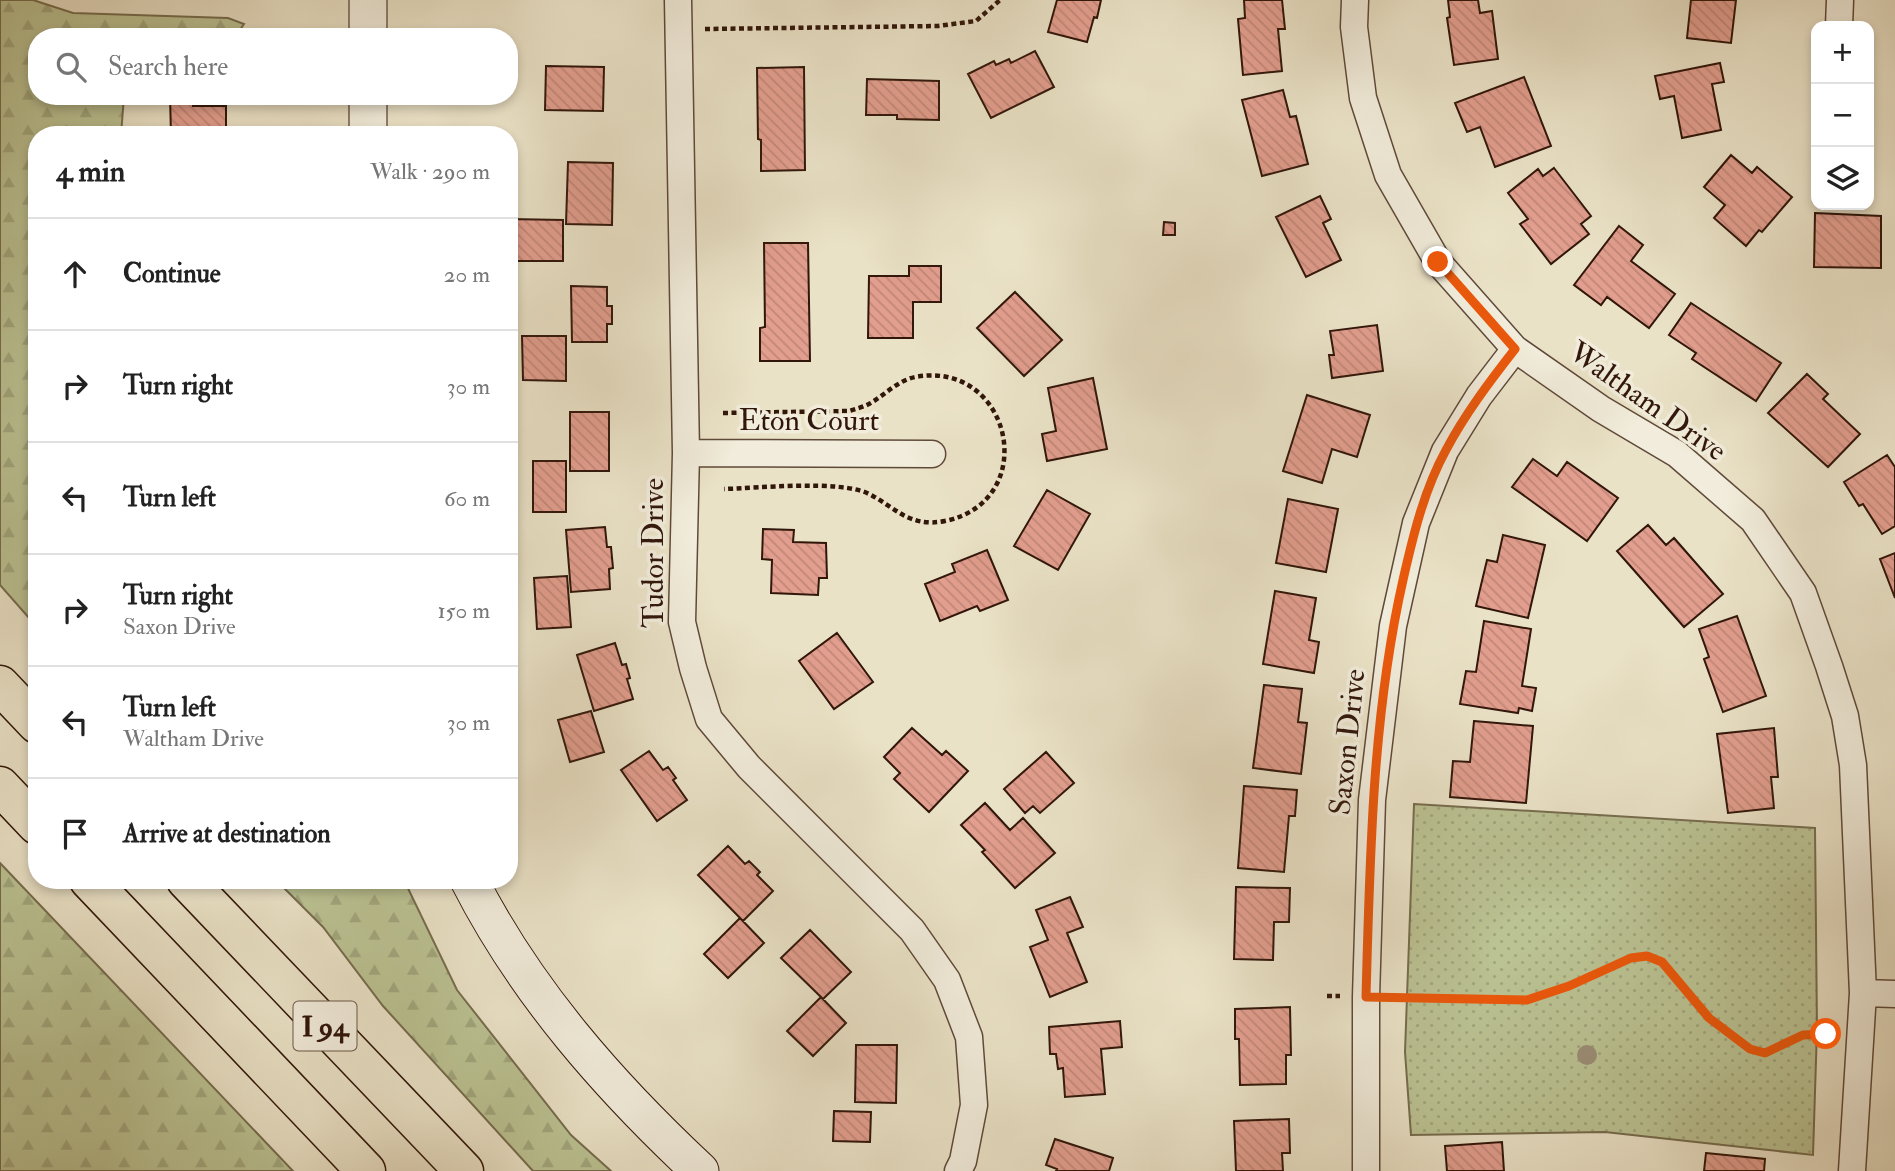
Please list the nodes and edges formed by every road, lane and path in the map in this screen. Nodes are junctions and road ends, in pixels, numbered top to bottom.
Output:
1 (368, 0) edge
2 (678, 0) edge
3 (1000, 0) edge
4 (1355, 0) edge
5 (1840, 0) edge
6 (1839, 21) edge
7 (368, 28) edge
8 (678, 29) junction
9 (368, 105) edge
10 (368, 126) edge
11 (1515, 349) junction
12 (686, 453) junction
13 (932, 454) dead end
14 (0, 685) edge
15 (28, 715) edge
16 (0, 786) edge
17 (28, 816) edge
18 (98, 889) edge
19 (195, 889) edge
20 (474, 889) edge
21 (1863, 993) junction
22 (1895, 994) edge
23 (1327, 996) dead end
24 (1366, 997) junction
25 (1836, 1034) dead end
26 (366, 1171) edge
27 (464, 1171) edge
28 (700, 1171) edge
29 (958, 1171) edge
30 (1366, 1171) edge
31 (1852, 1171) edge

1 - 7 street
2 - 8 street, Tudor Drive
3 - 8 path
4 - 11 street, Waltham Drive
5 - 6 street
8 - 12 street, Tudor Drive
9 - 10 street
11 - 21 street, Waltham Drive
11 - 24 street, Saxon Drive
12 - 13 street, Eton Court
12 - 29 street, Tudor Drive
14 - 15 highway
16 - 17 highway
18 - 26 highway, I 94
19 - 27 highway, I 94
20 - 28 street
21 - 22 street
21 - 31 street, Waltham Drive
23 - 24 path
24 - 25 path
24 - 30 street, Saxon Drive

